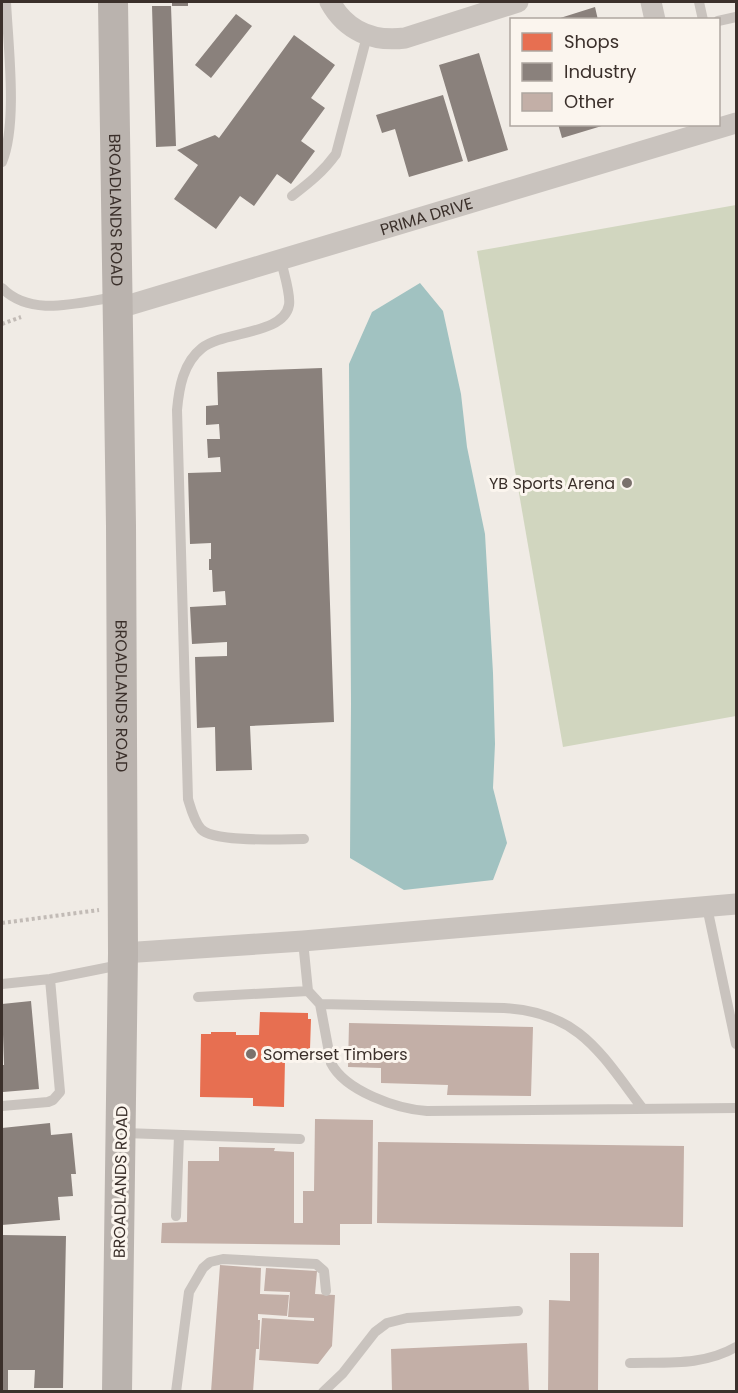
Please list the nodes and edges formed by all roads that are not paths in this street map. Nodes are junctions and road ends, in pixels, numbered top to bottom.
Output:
1 (6, 2) edge
2 (113, 2) edge
3 (330, 2) edge
4 (518, 2) edge
5 (651, 2) edge
6 (699, 2) edge
7 (736, 16) edge
8 (655, 18) edge
9 (703, 18) edge
10 (720, 20) edge
11 (367, 36) junction
12 (736, 123) edge
13 (717, 126) edge
14 (720, 126) edge
15 (679, 132) edge
16 (2, 162) edge
17 (292, 196) dead end
18 (280, 260) junction
19 (2, 288) edge
20 (116, 303) junction
21 (304, 839) dead end
22 (736, 904) edge
23 (707, 907) junction
24 (303, 941) junction
25 (123, 959) junction
26 (50, 980) junction
27 (2, 984) edge
28 (308, 991) junction
29 (198, 997) dead end
30 (320, 1004) junction
31 (736, 1044) edge
32 (2, 1106) edge
33 (736, 1108) edge
34 (643, 1109) junction
35 (120, 1133) junction
36 (179, 1135) junction
37 (300, 1139) dead end
38 (176, 1216) dead end
39 (326, 1291) dead end
40 (518, 1311) dead end
41 (736, 1347) edge
42 (630, 1363) dead end
43 (117, 1392) edge
44 (176, 1392) edge
45 (323, 1392) edge

1 - 16 lane
2 - 20 main road, BROADLANDS ROAD
3 - 11 street
4 - 11 street
5 - 8 street
6 - 9 lane
7 - 10 lane
11 - 17 lane
12 - 14 street, PRIMA DRIVE
13 - 15 street, PRIMA DRIVE
15 - 18 street, PRIMA DRIVE
18 - 20 street, PRIMA DRIVE
18 - 21 lane
19 - 20 lane
20 - 25 main road, BROADLANDS ROAD
22 - 23 street
23 - 24 street
23 - 31 lane
24 - 25 street
24 - 28 lane
25 - 26 lane
25 - 35 main road, BROADLANDS ROAD
26 - 27 lane
26 - 32 lane
28 - 29 lane
28 - 30 lane
30 - 34 lane
30 - 34 lane
33 - 34 lane
35 - 36 lane
35 - 43 main road, BROADLANDS ROAD
36 - 37 lane
36 - 38 lane
39 - 44 lane
40 - 45 lane
41 - 42 lane

